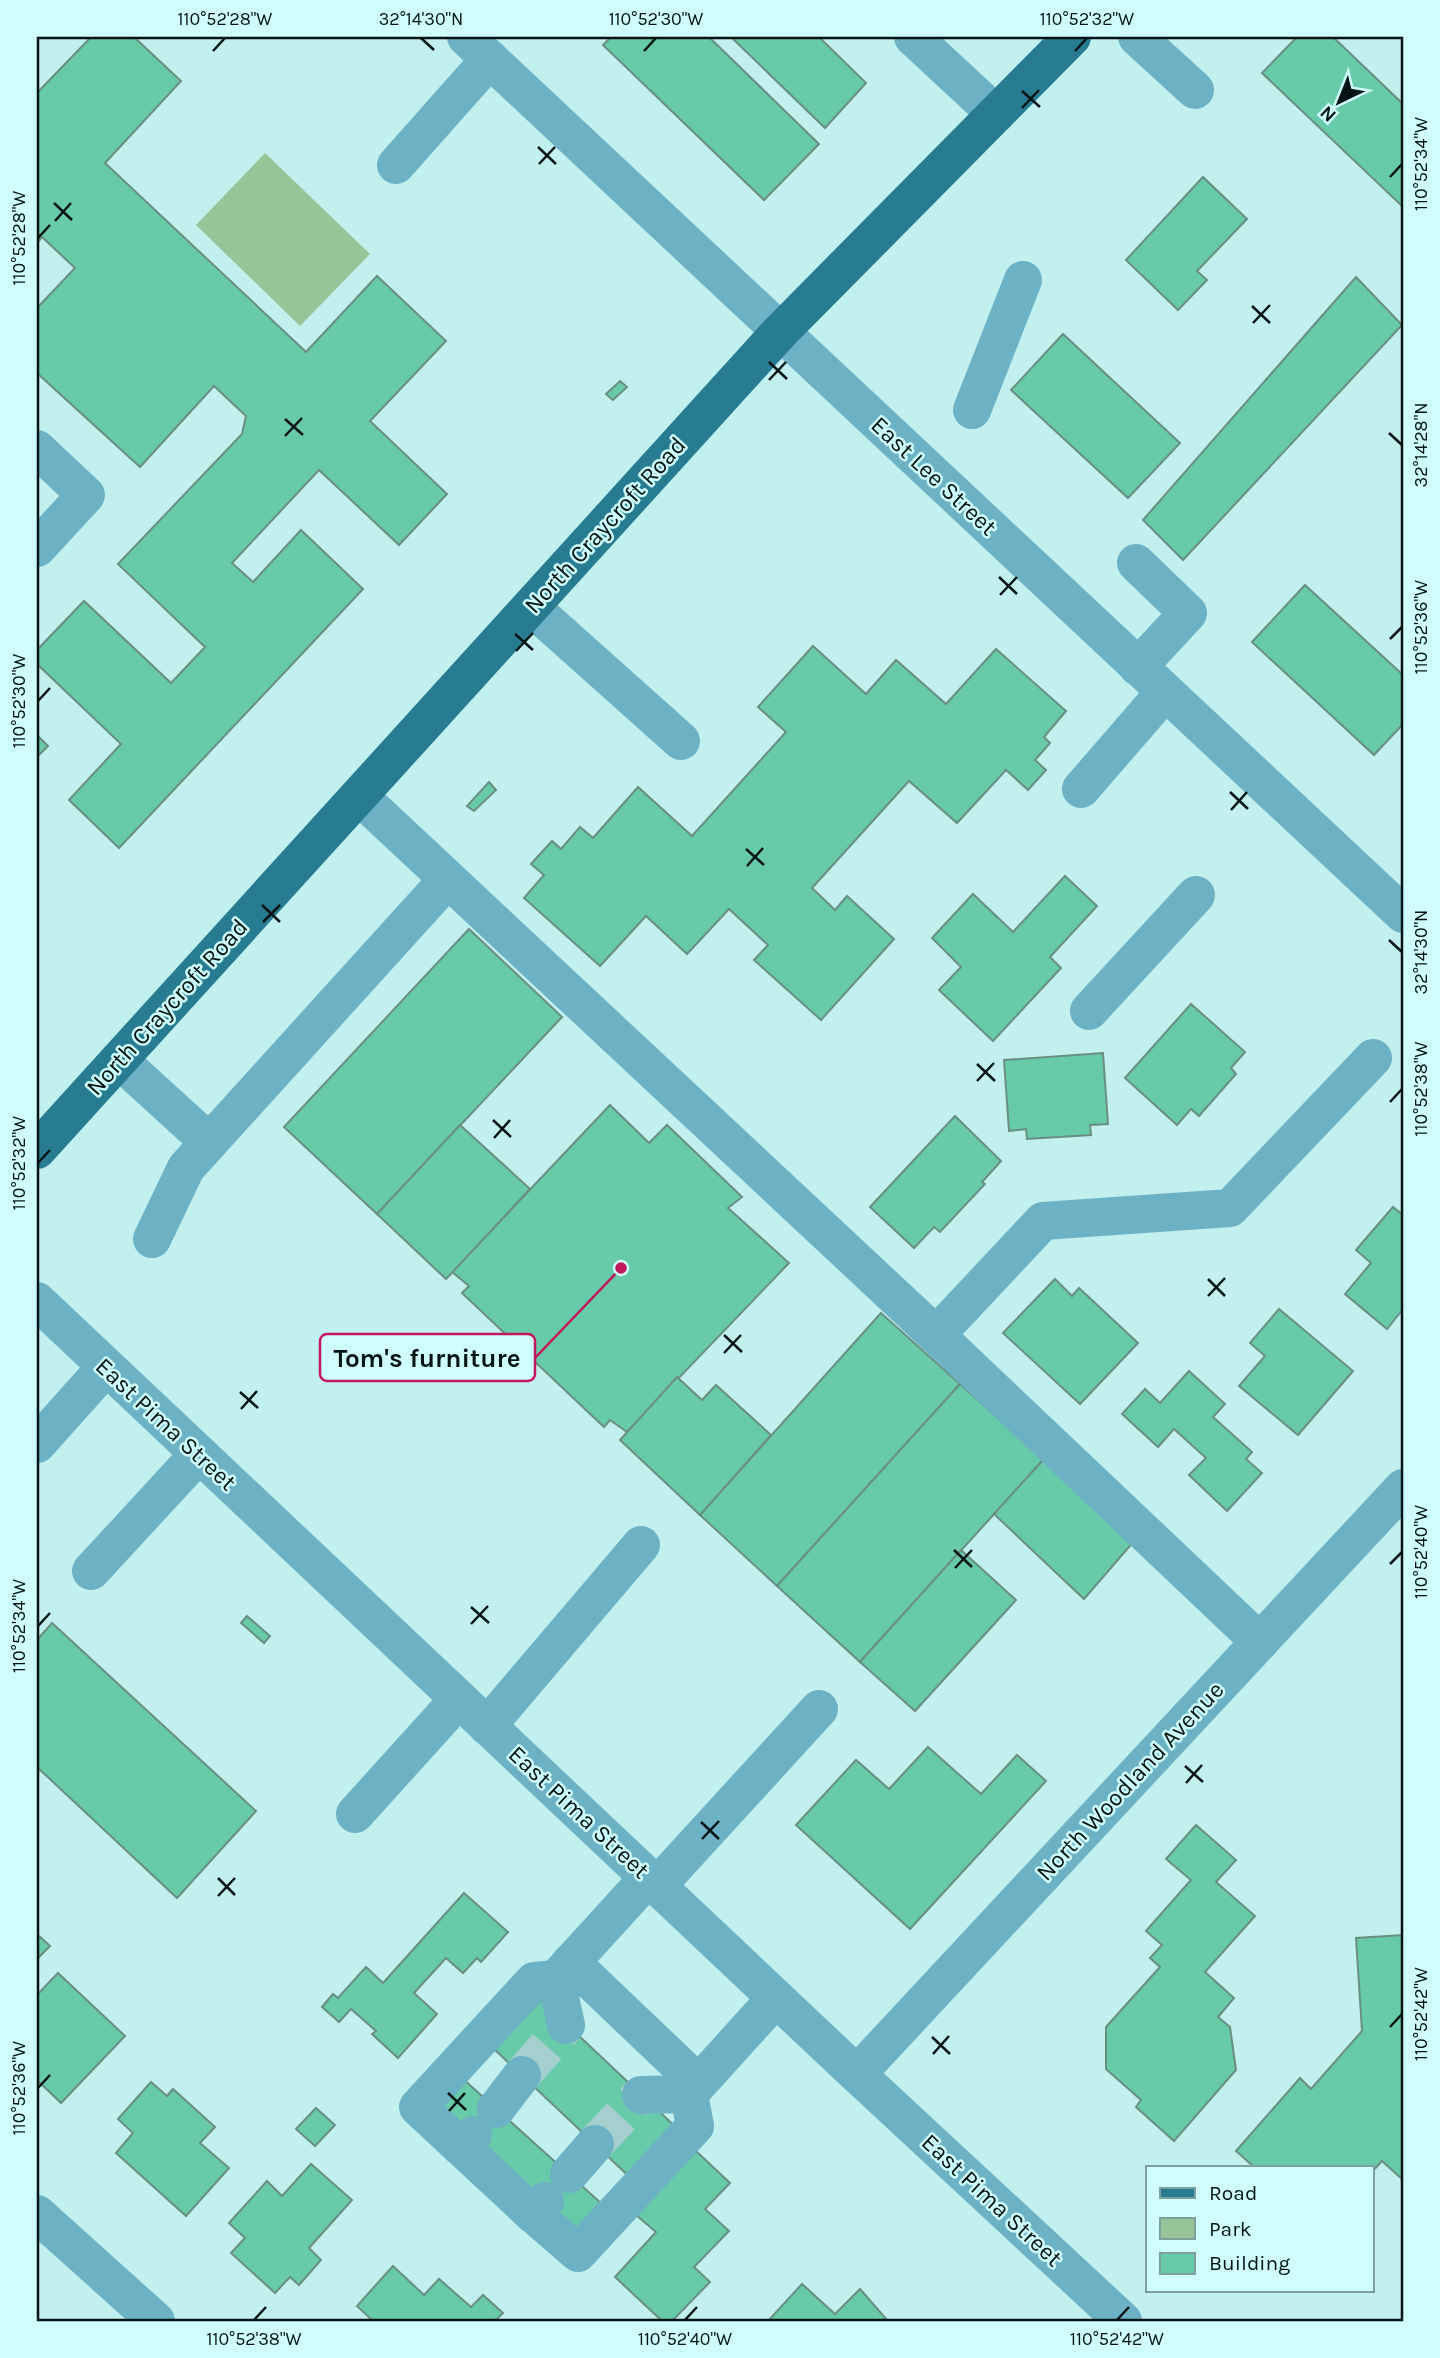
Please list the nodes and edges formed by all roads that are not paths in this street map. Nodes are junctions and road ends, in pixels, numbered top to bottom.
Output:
1 (913, 37) edge
2 (1072, 37) edge
3 (1137, 37) edge
4 (478, 48) edge
5 (1195, 90) dead end
6 (996, 114) junction
7 (396, 165) dead end
8 (1023, 280) dead end
9 (780, 332) junction
10 (972, 410) dead end
11 (37, 449) edge
12 (37, 548) edge
13 (1136, 563) dead end
14 (531, 607) junction
15 (1152, 680) junction
16 (681, 741) dead end
17 (1082, 789) dead end
18 (359, 796) junction
19 (447, 879) junction
20 (1196, 895) dead end
21 (1403, 914) edge
22 (1089, 1011) dead end
23 (1373, 1058) dead end
24 (119, 1060) junction
25 (209, 1142) junction
26 (37, 1150) edge
27 (152, 1239) dead end
28 (37, 1301) edge
29 (936, 1335) junction
30 (106, 1367) junction
31 (37, 1444) edge
32 (199, 1454) junction
33 (1403, 1488) edge
34 (641, 1545) dead end
35 (91, 1571) dead end
36 (1260, 1642) junction
37 (459, 1699) junction
38 (818, 1709) dead end
39 (487, 1726) junction
40 (355, 1814) dead end
41 (653, 1882) junction
42 (564, 1970) junction
43 (776, 1998) junction
44 (566, 2025) tunnel mouth
45 (857, 2074) junction
46 (522, 2075) tunnel mouth
47 (693, 2088) junction
48 (640, 2095) tunnel mouth
49 (477, 2130) junction
50 (595, 2144) tunnel mouth
51 (549, 2197) junction
52 (37, 2214) edge
53 (156, 2321) edge
54 (1123, 2321) edge

1 - 6 street
2 - 6 main road, North Craycroft Road
3 - 5 street
4 - 7 street
4 - 9 street, East Lee Street
6 - 9 main road, North Craycroft Road
8 - 10 street
9 - 14 main road, North Craycroft Road
9 - 15 street, East Lee Street
11 - 12 street
13 - 15 street
14 - 16 street
14 - 18 main road, North Craycroft Road
15 - 17 street
15 - 21 street, East Lee Street
18 - 19 street
18 - 24 main road, North Craycroft Road
19 - 25 street
19 - 29 street
20 - 22 street
23 - 29 street
24 - 25 street
24 - 26 main road, North Craycroft Road
25 - 27 street
28 - 30 street, East Pima Street
29 - 36 street
30 - 31 street
30 - 32 street, East Pima Street
32 - 35 street
32 - 37 street, East Pima Street
33 - 36 street, North Woodland Avenue
34 - 39 street
36 - 45 street, North Woodland Avenue
37 - 39 street, East Pima Street
37 - 40 street
38 - 41 street
39 - 41 street, East Pima Street
41 - 42 street
41 - 43 street, East Pima Street
42 - 44 street
42 - 47 street
42 - 49 street
43 - 45 street, East Pima Street
43 - 47 street
45 - 54 street, East Pima Street
46 - 49 street
47 - 48 street
47 - 51 street
49 - 51 street
50 - 51 street
52 - 53 street

